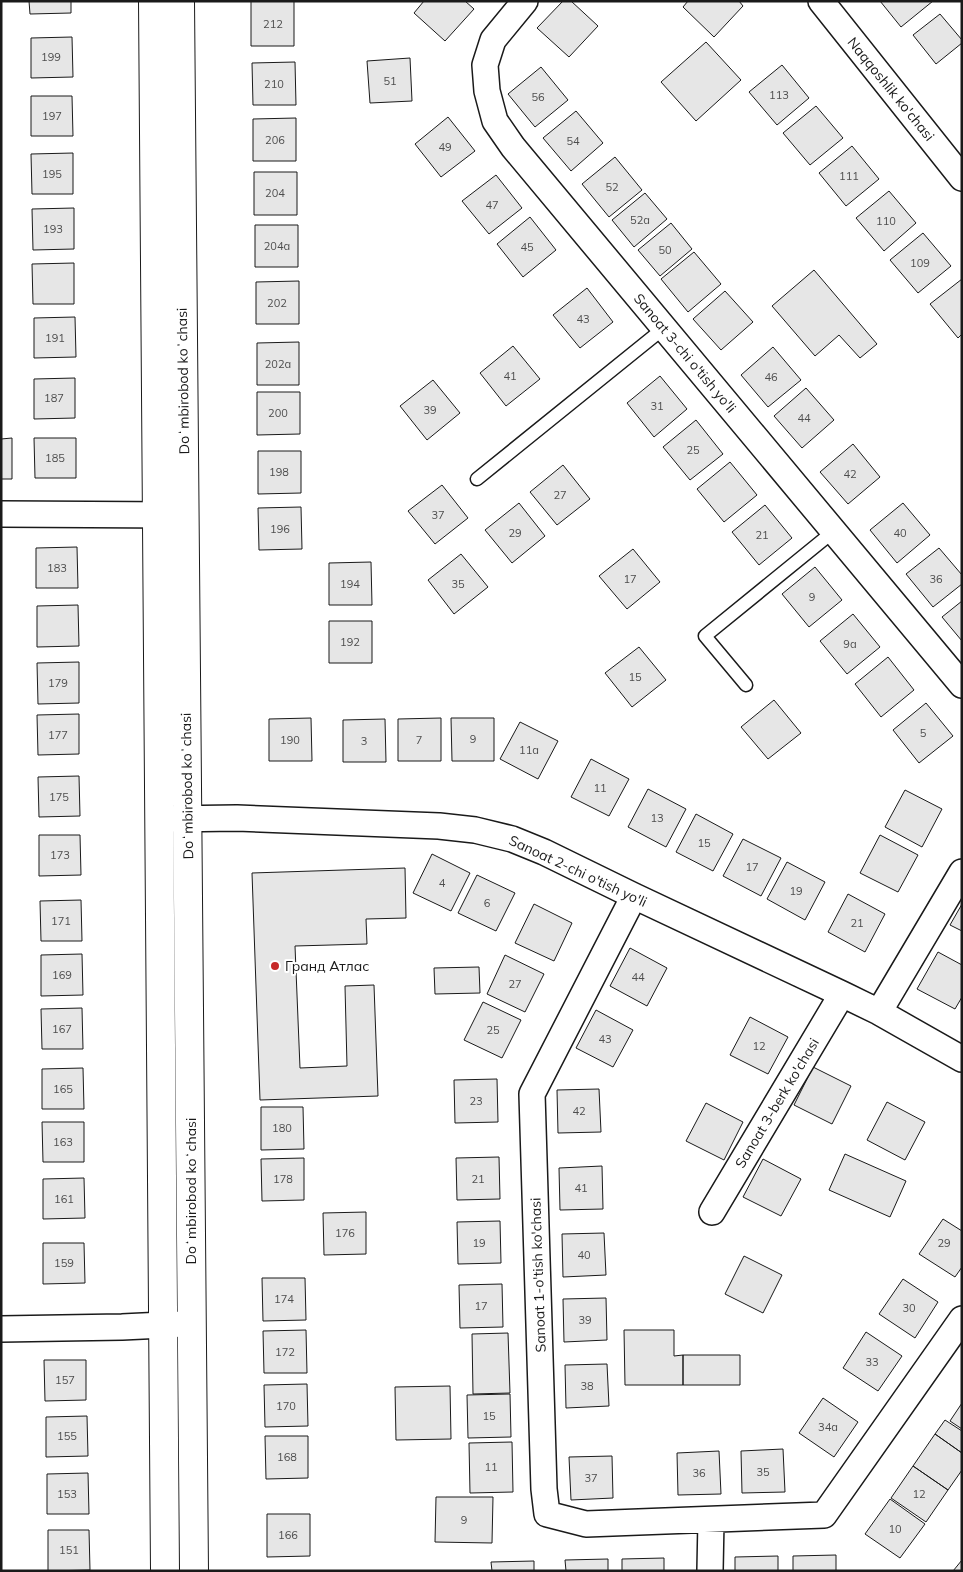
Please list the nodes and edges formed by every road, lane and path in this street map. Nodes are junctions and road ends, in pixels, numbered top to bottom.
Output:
1 (153, 1) edge
2 (180, 1) edge
3 (525, 1) edge
4 (821, 1) edge
5 (962, 178) edge
6 (664, 328) junction
7 (477, 479) dead end
8 (1, 514) edge
9 (157, 515) junction
10 (184, 515) junction
11 (834, 532) junction
12 (962, 685) edge
13 (746, 686) dead end
14 (187, 818) junction
15 (160, 819) junction
16 (962, 872) edge
17 (634, 896) junction
18 (842, 994) junction
19 (879, 1012) junction
20 (962, 1059) edge
21 (712, 1212) dead end
22 (962, 1318) edge
23 (192, 1324) junction
24 (163, 1325) junction
25 (1, 1329) edge
26 (710, 1520) junction
27 (165, 1571) edge
28 (194, 1571) edge
29 (710, 1571) edge

1 - 9 main road, Doʻmbirobod koʻchasi
2 - 10 main road, Doʻmbirobod koʻchasi
3 - 6 street, Sanoat 3-chi o'tish yo'li
4 - 5 street, Naqqoshlik ko'chasi
6 - 7 lane
6 - 11 street, Sanoat 3-chi o'tish yo'li
8 - 9 street
9 - 10 street
9 - 15 main road, Doʻmbirobod koʻchasi
10 - 14 main road, Doʻmbirobod koʻchasi
11 - 12 street, Sanoat 3-chi o'tish yo'li
11 - 13 lane
14 - 15 street, Sanoat 2-chi o'tish yo'li
14 - 17 street, Sanoat 2-chi o'tish yo'li
14 - 23 main road, Doʻmbirobod koʻchasi
15 - 24 main road, Doʻmbirobod koʻchasi
16 - 19 street
17 - 18 street, Sanoat 2-chi o'tish yo'li
17 - 26 street, Sanoat 1-o'tish ko'chasi
18 - 19 street, Sanoat 2-chi o'tish yo'li
18 - 21 street, Sanoat 3-berk ko'chasi
19 - 20 street, Sanoat 2-chi o'tish yo'li
22 - 26 street, Sanoat 1-o'tish ko'chasi
23 - 24 street
23 - 28 main road, Doʻmbirobod koʻchasi
24 - 25 street
24 - 27 main road, Doʻmbirobod koʻchasi
26 - 29 street

